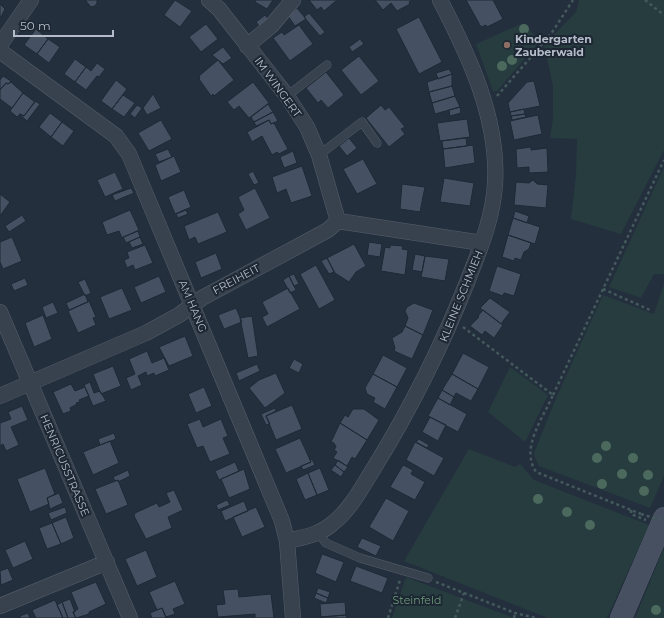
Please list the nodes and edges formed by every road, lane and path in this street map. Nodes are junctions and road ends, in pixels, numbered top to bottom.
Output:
1 (31, 0) edge
2 (209, 0) edge
3 (292, 0) edge
4 (440, 0) edge
5 (573, 0) edge
6 (645, 0) edge
7 (664, 15) edge
8 (0, 45) edge
9 (247, 46) junction
10 (0, 51) edge
11 (327, 65) dead end
12 (287, 96) junction
13 (484, 105) junction
14 (377, 143) dead end
15 (319, 155) junction
16 (664, 160) edge
17 (338, 221) junction
18 (482, 243) junction
19 (603, 290) junction
20 (193, 305) junction
21 (650, 310) dead end
22 (0, 312) edge
23 (452, 322) junction
24 (30, 383) junction
25 (554, 395) junction
26 (0, 396) edge
27 (632, 510) junction
28 (631, 514) dead end
29 (664, 518) edge
30 (664, 521) edge
31 (318, 533) junction
32 (287, 541) junction
33 (107, 562) junction
34 (403, 572) junction
35 (428, 578) joint
36 (464, 593) junction
37 (0, 606) edge
38 (515, 613) junction
39 (130, 618) edge
40 (293, 618) edge
41 (388, 618) edge
42 (456, 618) edge
43 (514, 618) edge
44 (536, 618) edge
45 (621, 618) edge

1 - 8 street
2 - 9 street, IM WINGERT
3 - 9 street, IM WINGERT
4 - 13 street, KLEINE SCHMIEH
5 - 13 path
6 - 7 path
9 - 12 street, IM WINGERT
10 - 20 street, AM HANG
11 - 12 lane
12 - 15 street, IM WINGERT
13 - 18 street, KLEINE SCHMIEH
14 - 15 lane
15 - 17 street, IM WINGERT
16 - 19 path
17 - 18 street
17 - 20 street, FREIHEIT
18 - 23 street, KLEINE SCHMIEH
19 - 21 path
19 - 25 path
20 - 24 street, FREIHEIT
20 - 32 street, AM HANG
22 - 24 street, HENRICUSSTRASSE
23 - 25 path
23 - 31 street, KLEINE SCHMIEH
24 - 26 street, FREIHEIT
24 - 33 street, HENRICUSSTRASSE
25 - 27 path
27 - 28 path
27 - 30 path, bridge
29 - 45 main road
31 - 32 street, KLEINE SCHMIEH
31 - 34 lane
32 - 40 street, AM HANG
33 - 37 street
33 - 39 street, HENRICUSSTRASSE
34 - 35 lane
34 - 41 path
35 - 36 path
36 - 38 path
36 - 42 path
38 - 43 path
38 - 44 path

